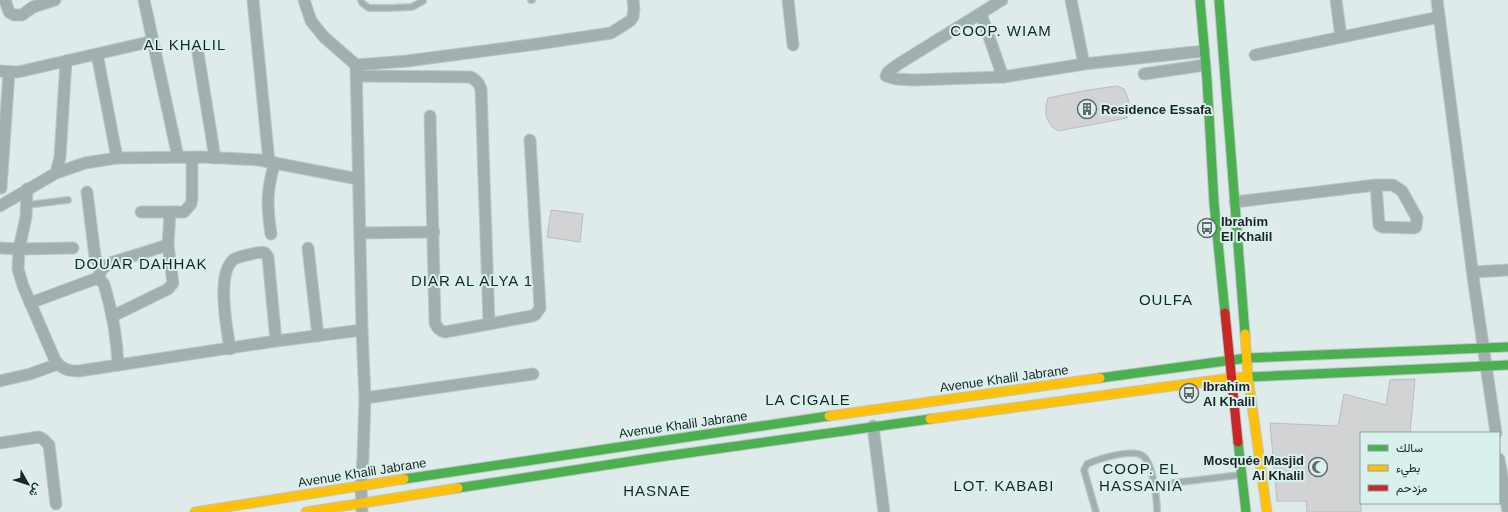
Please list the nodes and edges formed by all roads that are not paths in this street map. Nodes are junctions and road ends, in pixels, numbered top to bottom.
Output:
1 (5, 0) edge
2 (55, 0) edge
3 (144, 0) edge
4 (253, 0) edge
5 (304, 0) edge
6 (361, 0) edge
7 (424, 0) edge
8 (632, 0) edge
9 (788, 0) edge
10 (1002, 0) edge
11 (1071, 0) edge
12 (1200, 0) edge
13 (1219, 0) edge
14 (1336, 0) edge
15 (1436, 0) edge
16 (981, 14) junction
17 (1439, 16) junction
18 (1342, 37) junction
19 (153, 42) junction
20 (792, 45) dead end
21 (1204, 51) junction
22 (198, 53) dead end
23 (97, 54) junction
24 (1255, 56) dead end
25 (66, 61) junction
26 (1084, 64) junction
27 (1205, 65) junction
28 (357, 71) junction
29 (5, 72) edge
30 (1144, 74) dead end
31 (1003, 77) junction
32 (430, 116) dead end
33 (530, 140) dead end
34 (178, 157) junction
35 (192, 157) junction
36 (117, 158) junction
37 (215, 158) junction
38 (272, 163) junction
39 (56, 173) junction
40 (358, 179) junction
41 (1376, 185) junction
42 (1, 188) dead end
43 (27, 189) junction
44 (87, 192) dead end
45 (68, 200) dead end
46 (1236, 202) junction
47 (28, 205) junction
48 (0, 206) edge
49 (141, 212) dead end
50 (170, 212) junction
51 (434, 232) junction
52 (360, 233) junction
53 (271, 234) dead end
54 (168, 245) junction
55 (0, 248) edge
56 (73, 248) dead end
57 (308, 248) dead end
58 (19, 249) junction
59 (1508, 270) edge
60 (1473, 272) junction
61 (100, 274) junction
62 (30, 303) junction
63 (113, 316) junction
64 (489, 324) junction
65 (362, 330) junction
66 (318, 336) junction
67 (276, 341) junction
68 (1508, 347) edge
69 (230, 348) junction
70 (1484, 348) junction
71 (1247, 358) junction
72 (1230, 360) junction
73 (58, 364) junction
74 (118, 365) junction
75 (1508, 365) edge
76 (1487, 366) junction
77 (533, 374) dead end
78 (1248, 377) junction
79 (1231, 378) junction
80 (0, 381) edge
81 (365, 398) junction
82 (873, 426) junction
83 (1496, 432) edge
84 (0, 443) edge
85 (1500, 468) edge
86 (1241, 474) junction
87 (360, 485) junction
88 (1155, 485) junction
89 (1507, 492) edge
90 (56, 504) dead end
91 (362, 507) edge
92 (195, 512) edge
93 (306, 512) edge
94 (884, 512) edge
95 (1096, 512) edge
96 (1157, 512) edge
97 (1246, 512) edge
98 (1267, 512) edge
99 (1508, 512) edge

1 - 2 street
3 - 19 street
4 - 38 street
5 - 28 street
6 - 7 lane
8 - 28 street
9 - 20 street
10 - 16 street
11 - 26 street
12 - 21 main road
13 - 46 main road
14 - 18 street
15 - 17 street
16 - 31 street
16 - 31 street
17 - 18 street
17 - 60 street
18 - 24 street
19 - 23 street
19 - 34 street
21 - 26 street
21 - 27 main road
22 - 37 street
23 - 25 street
23 - 36 street
25 - 29 street
25 - 39 street
26 - 31 street
27 - 30 street
27 - 72 main road
28 - 40 street
28 - 64 street
29 - 42 street
32 - 51 street
33 - 64 street
34 - 35 street
34 - 36 street
35 - 37 street
35 - 50 street
36 - 39 street
37 - 38 street
38 - 40 street
38 - 53 street
39 - 43 street
40 - 52 street
41 - 41 street
41 - 46 street
43 - 47 street
43 - 48 street
44 - 61 street
45 - 47 lane
46 - 71 main road
47 - 58 street
49 - 50 street
50 - 54 street
51 - 52 street
51 - 64 street
52 - 65 street
54 - 61 street
54 - 63 street
55 - 58 street
56 - 58 street
57 - 66 street
58 - 62 street
59 - 60 street
60 - 70 street
61 - 62 street
61 - 63 street
62 - 73 street
63 - 74 street
65 - 66 street
65 - 81 street
66 - 67 street
67 - 69 street
67 - 69 street
68 - 70 main road, Avenue Khalil Jabrane
69 - 74 street
70 - 71 main road, Avenue Khalil Jabrane
70 - 76 street
71 - 72 main road, Avenue Khalil Jabrane
71 - 78 main road
72 - 79 main road
72 - 87 main road, Avenue Khalil Jabrane
73 - 74 street
73 - 80 street
75 - 76 main road
76 - 78 main road
76 - 83 street
77 - 81 street
78 - 79 main road
78 - 98 main road
79 - 82 main road
79 - 86 main road
81 - 87 street
82 - 91 main road
82 - 94 street
84 - 90 street
85 - 89 street
86 - 88 lane
86 - 97 main road
87 - 91 street
87 - 92 main road, Avenue Khalil Jabrane
88 - 95 lane
88 - 96 lane
89 - 99 street
91 - 93 main road

